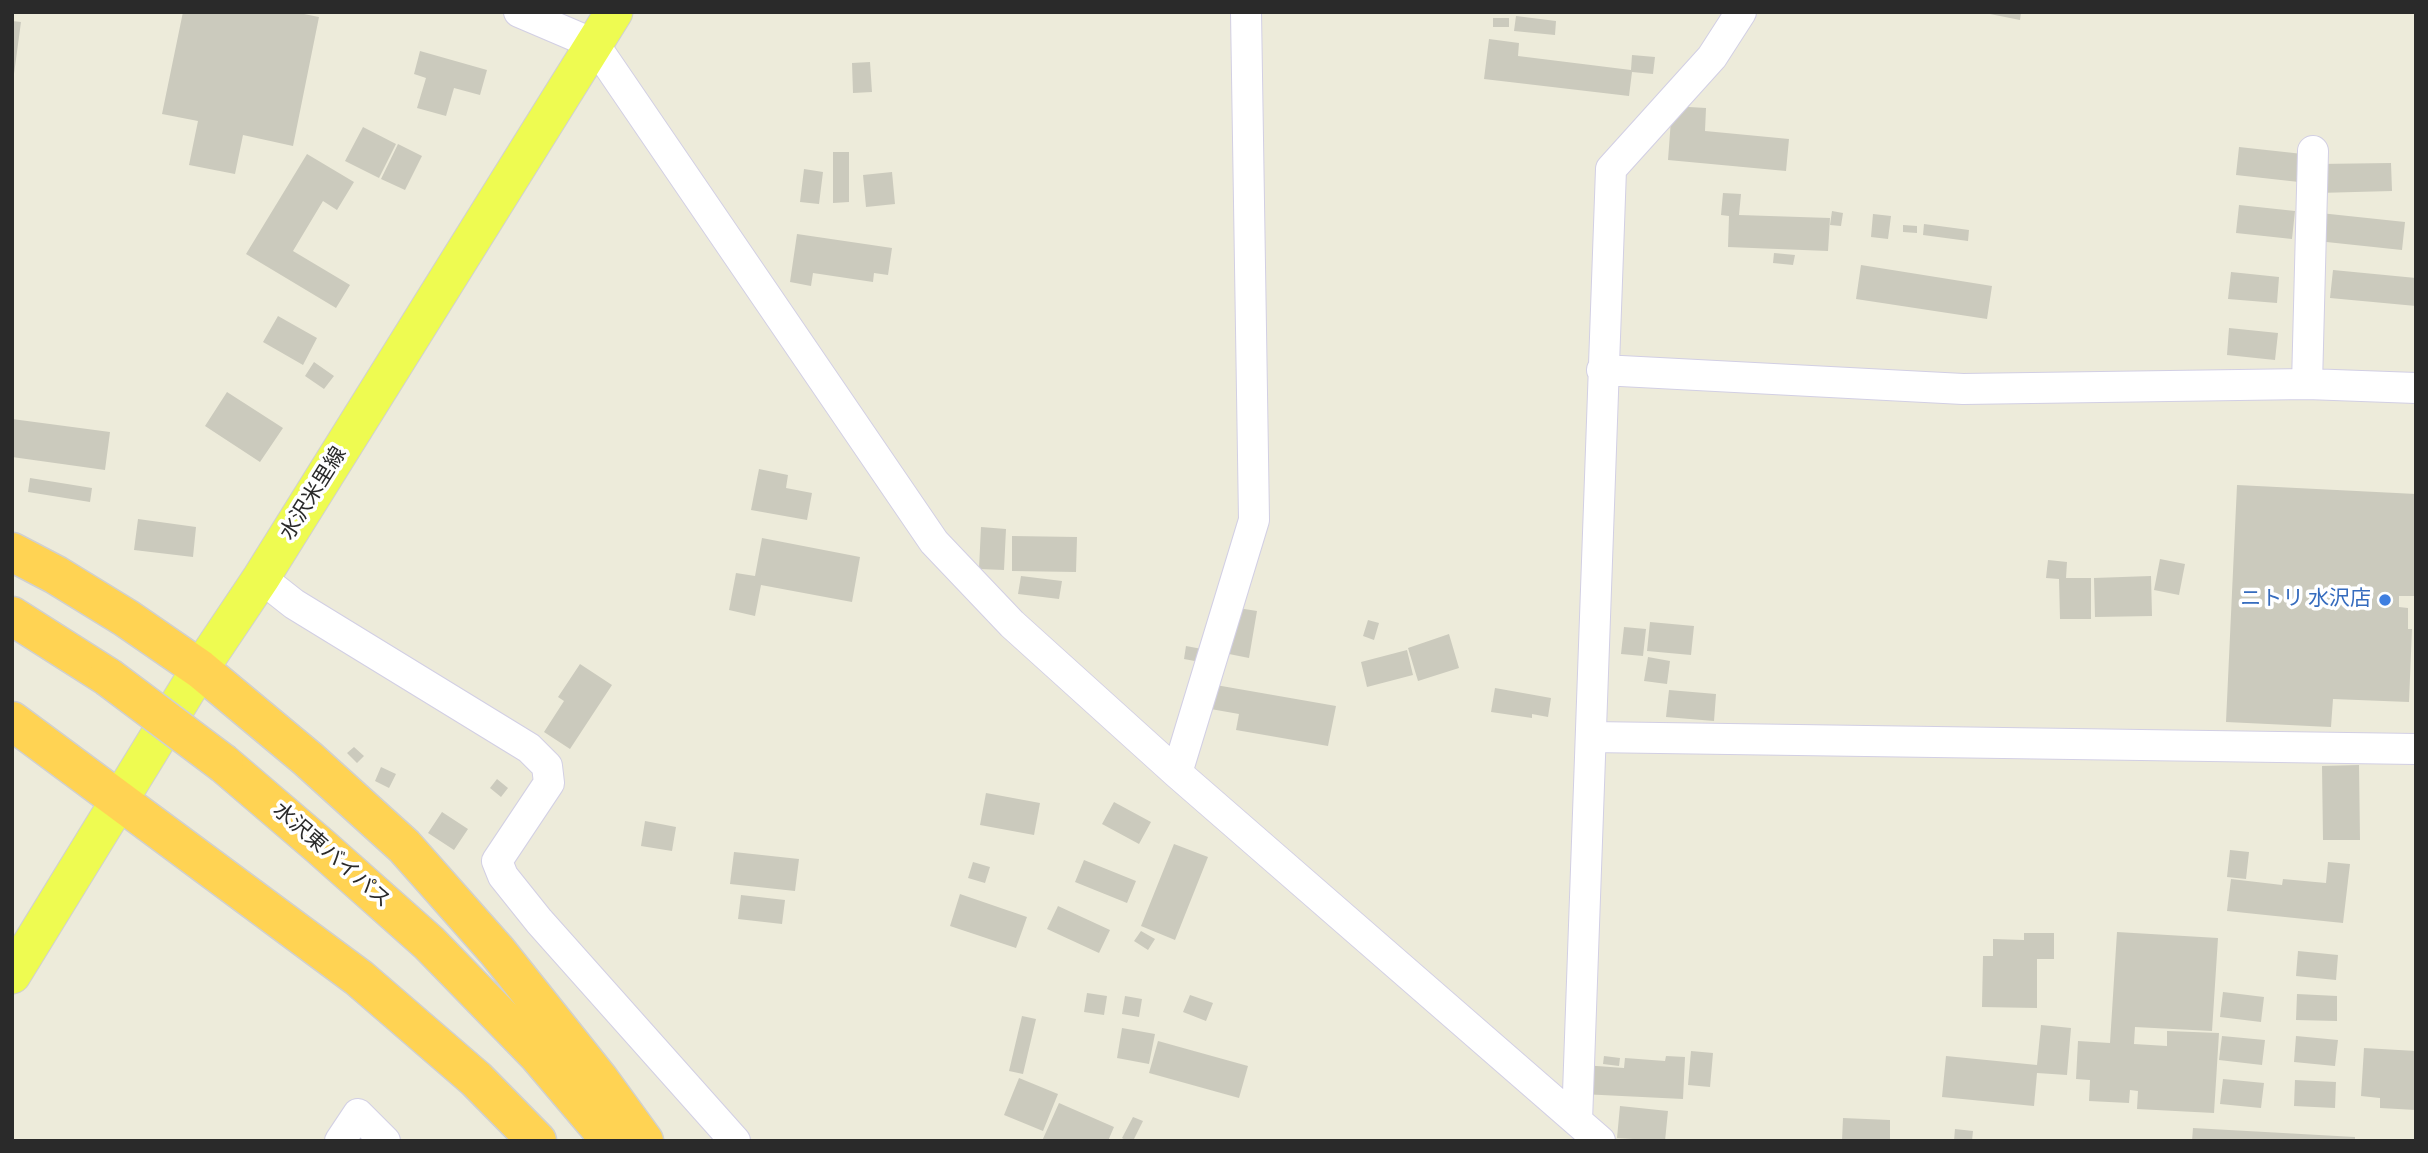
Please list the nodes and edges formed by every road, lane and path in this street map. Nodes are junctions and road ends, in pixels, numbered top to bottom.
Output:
1 (520, 12) edge
2 (614, 12) edge
3 (1246, 12) edge
4 (1741, 12) edge
5 (594, 44) junction
6 (2313, 151) dead end
7 (1602, 370) junction
8 (2307, 384) junction
9 (2416, 388) edge
10 (12, 552) edge
11 (261, 578) junction
12 (12, 616) edge
13 (200, 669) junction
14 (12, 721) edge
15 (1591, 737) junction
16 (2416, 749) edge
17 (1177, 773) junction
18 (119, 800) junction
19 (12, 975) edge
20 (1577, 1121) junction
21 (340, 1141) edge
22 (385, 1141) edge
23 (537, 1141) edge
24 (611, 1141) edge
25 (644, 1141) edge
26 (735, 1141) edge
27 (1600, 1141) edge

1 - 5 street
2 - 5 main road, 水沢米里線
3 - 17 street
4 - 7 street
5 - 11 main road, 水沢米里線
5 - 17 street
6 - 8 street
7 - 8 street
7 - 15 street
8 - 9 street
10 - 13 highway
11 - 13 main road, 水沢米里線
11 - 26 street
12 - 24 highway, 水沢東バイパス, bridge
13 - 18 main road, 水沢米里線
13 - 25 highway
14 - 18 highway
15 - 16 street
15 - 20 street
17 - 20 street
18 - 19 main road, 水沢米里線
18 - 23 highway
20 - 27 street
21 - 22 street

